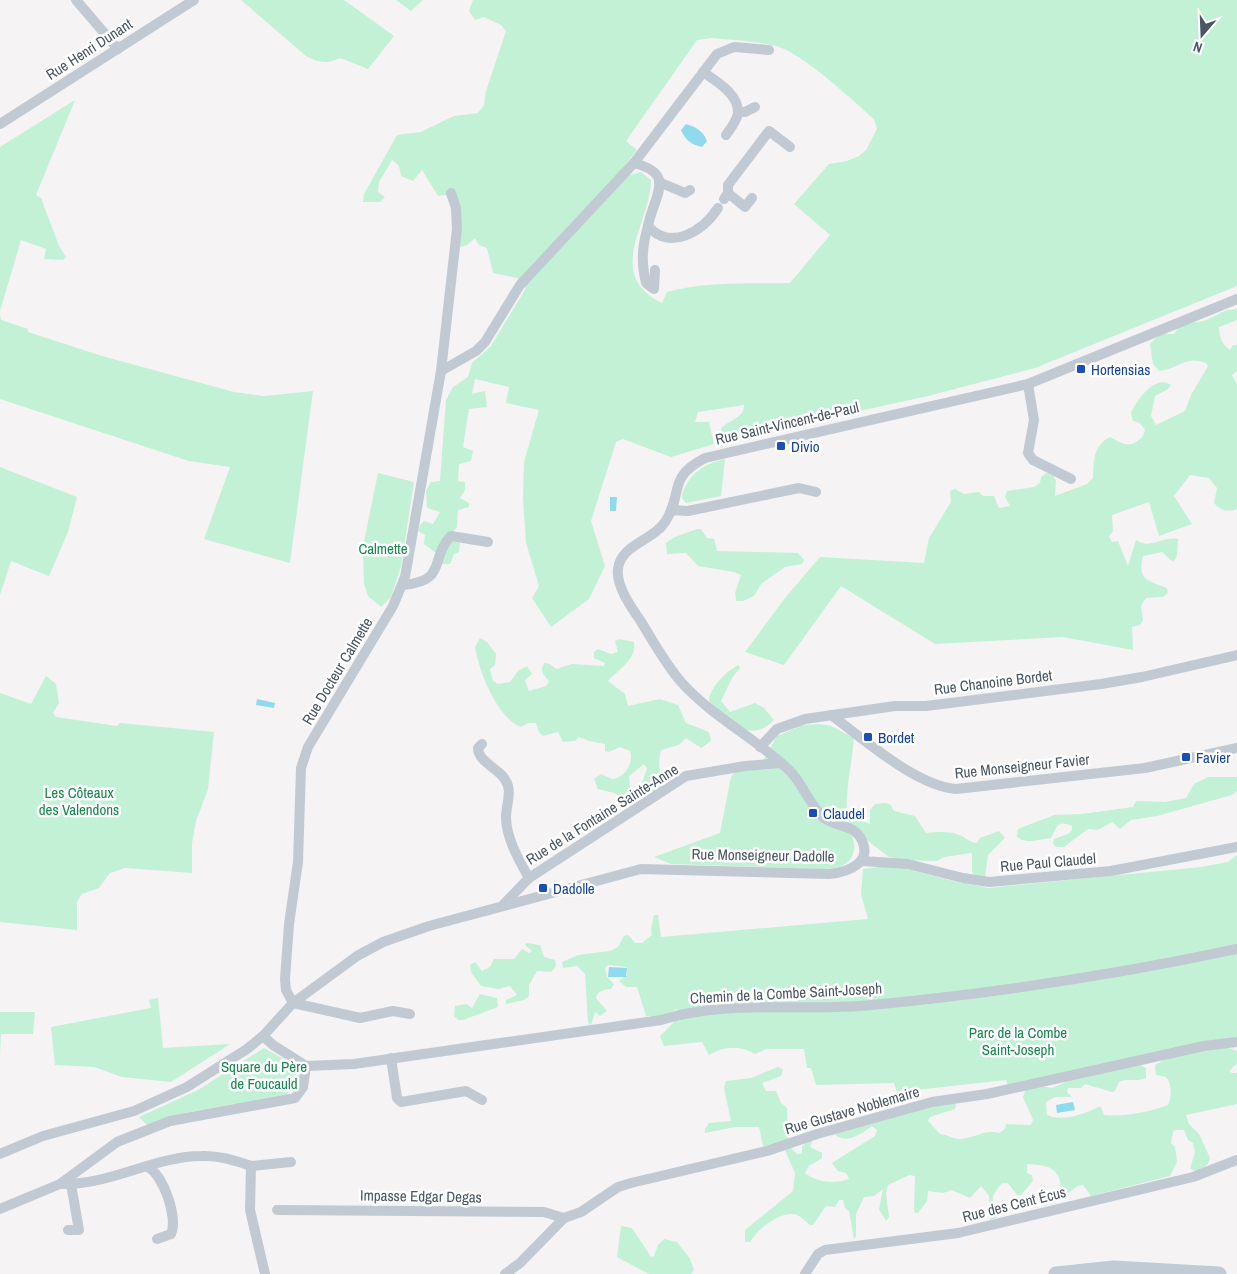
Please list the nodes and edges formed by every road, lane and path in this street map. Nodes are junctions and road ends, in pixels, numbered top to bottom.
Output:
1 (76, 0) edge
2 (194, 0) edge
3 (118, 49) junction
4 (769, 50) dead end
5 (703, 72) junction
6 (755, 107) dead end
7 (738, 112) junction
8 (0, 124) edge
9 (726, 135) dead end
10 (790, 147) dead end
11 (634, 163) junction
12 (659, 182) junction
13 (690, 190) dead end
14 (451, 193) dead end
15 (752, 198) dead end
16 (718, 208) dead end
17 (648, 226) junction
18 (655, 270) dead end
19 (1237, 299) edge
20 (441, 371) junction
21 (1028, 384) junction
22 (1070, 479) dead end
23 (816, 492) dead end
24 (671, 510) junction
25 (488, 542) dead end
26 (402, 584) junction
27 (1237, 655) edge
28 (830, 715) junction
29 (482, 744) dead end
30 (760, 747) junction
31 (1237, 748) edge
32 (781, 763) junction
33 (1237, 847) edge
34 (862, 860) junction
35 (529, 878) junction
36 (503, 905) junction
37 (1237, 949) edge
38 (293, 1002) junction
39 (410, 1014) dead end
40 (263, 1036) junction
41 (1237, 1042) edge
42 (391, 1058) junction
43 (306, 1066) junction
44 (482, 1100) dead end
45 (0, 1154) edge
46 (1237, 1160) edge
47 (291, 1162) dead end
48 (251, 1166) junction
49 (148, 1167) junction
50 (66, 1184) junction
51 (0, 1208) edge
52 (277, 1210) dead end
53 (564, 1218) junction
54 (68, 1230) dead end
55 (157, 1239) dead end
56 (1153, 1272) edge
57 (265, 1274) edge
58 (506, 1274) edge
59 (805, 1274) edge
60 (1056, 1274) edge
61 (1219, 1274) edge

1 - 3 street
2 - 3 street, Rue Henri Dunant
3 - 8 street, Rue Henri Dunant
4 - 5 street
5 - 7 street
5 - 11 street
6 - 7 street
7 - 9 street
10 - 15 street
11 - 12 street
11 - 20 street
12 - 13 street
12 - 17 street
14 - 20 street, Rue Docteur Calmette
16 - 17 street
17 - 18 street
19 - 21 street, Rue Saint-Vincent-de-Paul
20 - 26 street, Rue Docteur Calmette
21 - 22 street
21 - 24 street, Rue Saint-Vincent-de-Paul
23 - 24 street
24 - 30 street, Rue Saint-Vincent-de-Paul
25 - 26 street
26 - 38 street, Rue Docteur Calmette
27 - 28 street, Rue Chanoine Bordet
28 - 30 street, Rue Chanoine Bordet
28 - 31 street, Rue Monseigneur Favier
29 - 35 street, Rue de la Fontaine Sainte-Anne
30 - 32 street
32 - 34 street
32 - 35 street, Rue de la Fontaine Sainte-Anne
33 - 34 street, Rue Paul Claudel
34 - 36 street, Rue Monseigneur Dadolle
35 - 36 street, Rue de la Fontaine Sainte-Anne
36 - 38 street
37 - 42 street, Chemin de la Combe Saint-Joseph
38 - 39 street
38 - 40 street
40 - 43 street
40 - 45 street
41 - 53 street, Rue Gustave Noblemaire
42 - 43 street, Chemin de la Combe Saint-Joseph
42 - 44 street
43 - 50 street
46 - 59 street, Rue des Cent Écus
47 - 48 street
48 - 49 street
48 - 57 street
49 - 50 street
49 - 55 street
50 - 51 street
50 - 54 street
52 - 53 street, Impasse Edgar Degas
53 - 58 street, Rue Gustave Noblemaire
56 - 60 main road
56 - 61 main road

